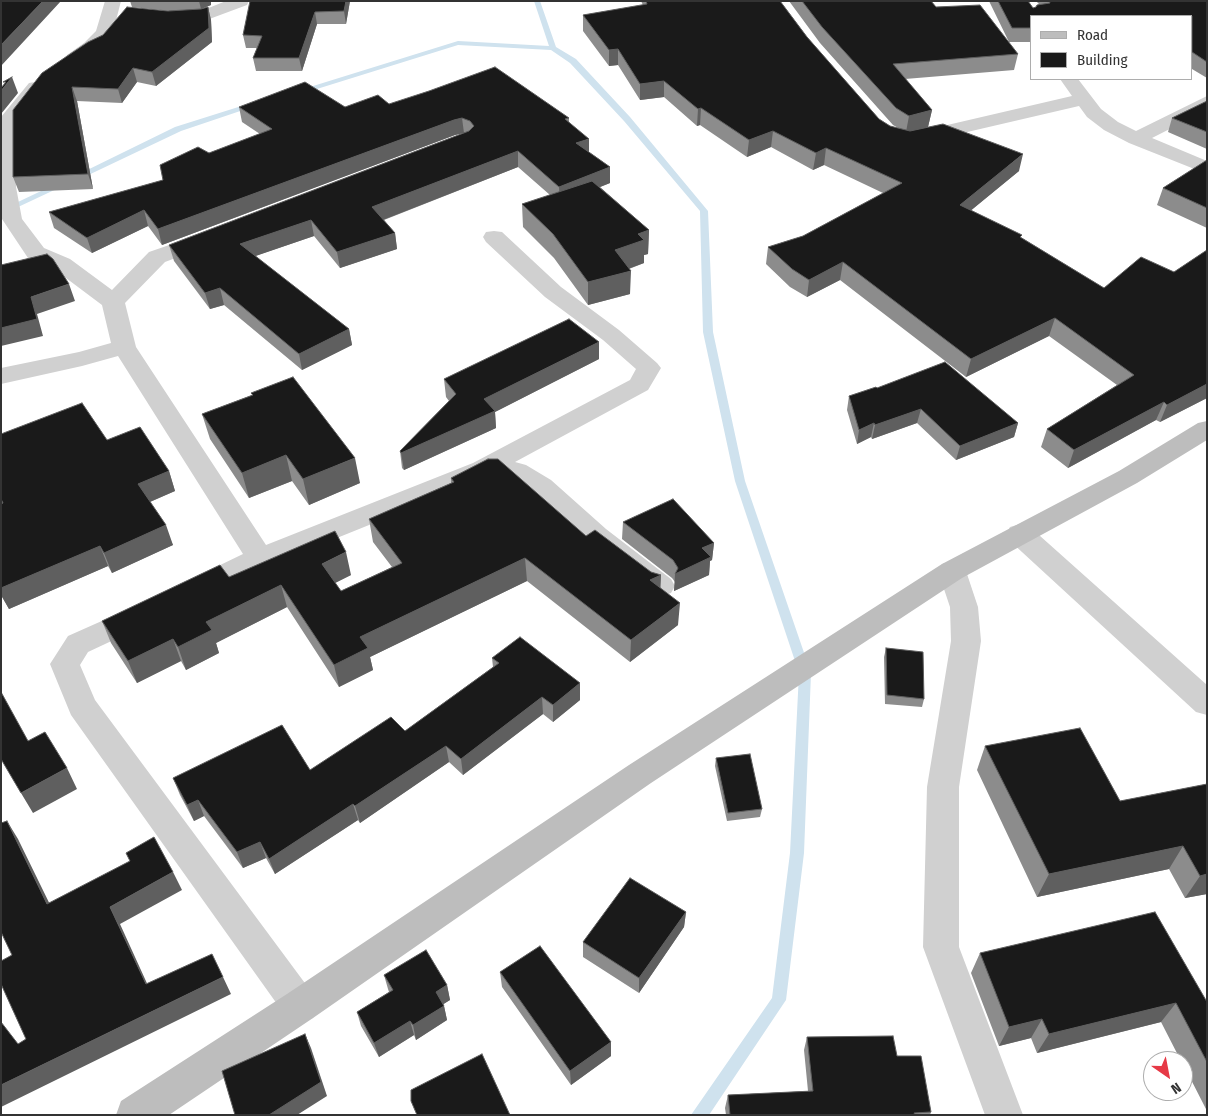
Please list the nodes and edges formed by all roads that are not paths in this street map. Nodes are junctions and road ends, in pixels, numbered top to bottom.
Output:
1 (241, 1) edge
2 (117, 9) edge
3 (154, 16) edge
4 (1070, 80) edge
5 (1084, 99) junction
6 (1207, 102) edge
7 (900, 138) edge
8 (1136, 139) junction
9 (1207, 168) edge
10 (222, 232) edge
11 (494, 237) dead end
12 (113, 302) junction
13 (124, 347) junction
14 (1, 376) edge
15 (1207, 429) edge
16 (480, 470) junction
17 (1020, 534) junction
18 (260, 558) junction
19 (952, 571) junction
20 (662, 586) edge
21 (1207, 703) edge
22 (300, 1006) junction
23 (135, 1115) edge
24 (1004, 1115) edge

1 - 3 street
2 - 12 street
4 - 5 street
5 - 7 street
5 - 8 street
6 - 8 street
8 - 9 street
10 - 12 street
11 - 16 street
12 - 13 street
13 - 14 street
13 - 18 street
15 - 17 main road
16 - 18 street
16 - 20 street
17 - 19 main road
17 - 21 street
18 - 22 street
19 - 22 main road
19 - 24 street
22 - 23 main road

